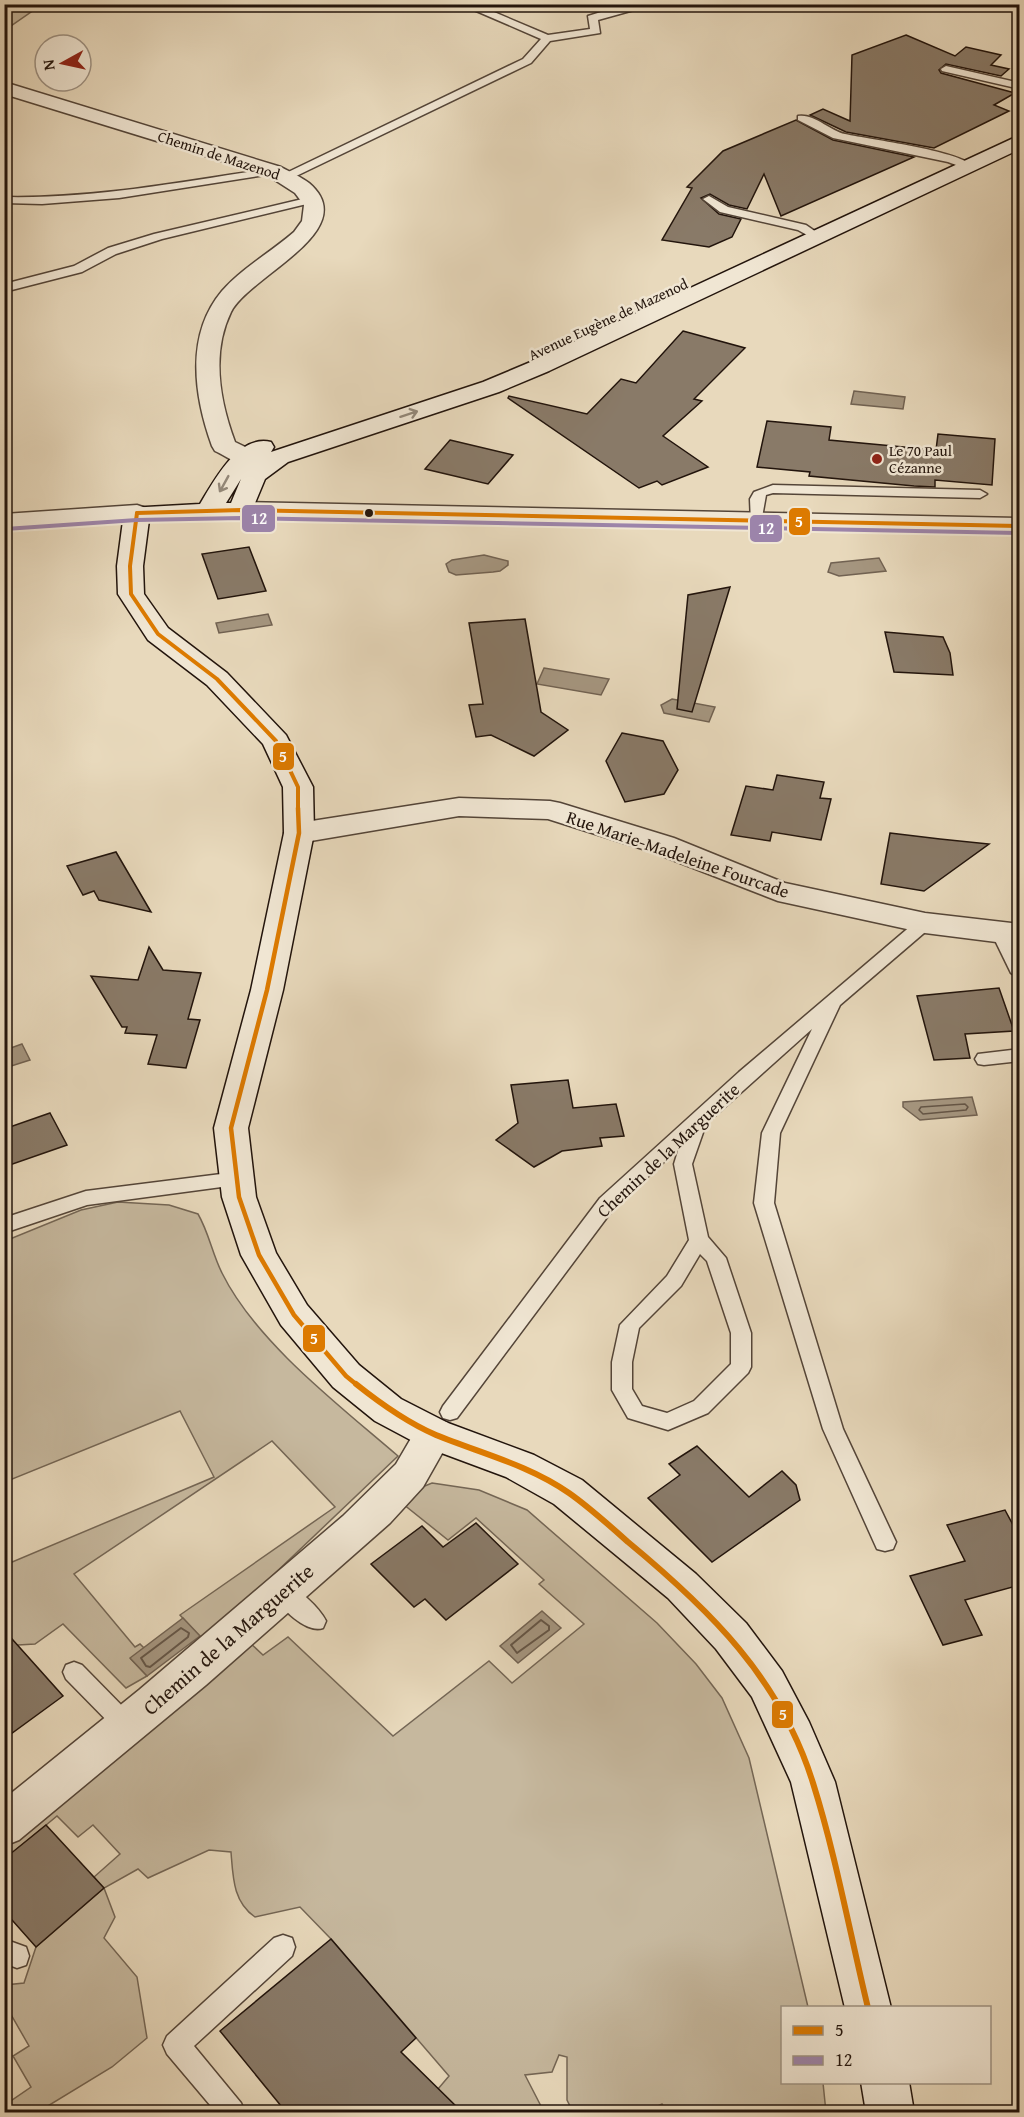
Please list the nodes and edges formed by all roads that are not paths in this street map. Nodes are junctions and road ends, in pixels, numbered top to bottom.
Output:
1 (465, 4) edge
2 (632, 4) edge
3 (547, 38) junction
4 (945, 69) dead end
5 (1020, 86) edge
6 (4, 88) edge
7 (802, 118) dead end
8 (1020, 126) edge
9 (1020, 141) edge
10 (959, 162) junction
11 (280, 174) junction
12 (709, 199) dead end
13 (4, 200) edge
14 (311, 200) junction
15 (809, 232) junction
16 (4, 288) edge
17 (254, 461) junction
18 (980, 494) dead end
19 (241, 510) junction
20 (208, 511) junction
21 (137, 513) junction
22 (756, 520) junction
23 (4, 522) edge
24 (1020, 526) edge
25 (299, 833) junction
26 (925, 923) junction
27 (1010, 934) edge
28 (1020, 973) edge
29 (836, 999) junction
30 (1020, 1055) edge
31 (984, 1059) dead end
32 (698, 1121) junction
33 (237, 1179) junction
34 (4, 1226) edge
35 (699, 1240) junction
36 (442, 1423) junction
37 (885, 1542) dead end
38 (283, 1592) junction
39 (315, 1621) dead end
40 (74, 1672) dead end
41 (127, 1726) junction
42 (8, 1818) edge
43 (283, 1947) dead end
44 (868, 2006) edge
45 (885, 2084) edge
46 (232, 2112) edge
47 (890, 2112) edge

1 - 3 lane
2 - 3 lane
3 - 11 lane
4 - 5 lane
6 - 11 street, Chemin de Mazenod
7 - 10 lane
8 - 10 street, Avenue Eugène de Mazenod
9 - 10 street, Avenue Eugène de Mazenod
10 - 15 street, Avenue Eugène de Mazenod
11 - 13 lane
11 - 14 street, Chemin de Mazenod
12 - 15 lane
14 - 16 lane
14 - 17 street
15 - 17 street, Avenue Eugène de Mazenod
17 - 19 street
17 -> 20 street, Avenue Eugène de Mazenod
18 - 22 lane
19 - 20 street
19 - 22 street
20 - 21 street
21 - 23 street
21 - 25 street
22 - 24 street
25 - 26 street, Rue Marie-Madeleine Fourcade
25 - 33 street
26 - 27 street, Rue Marie-Madeleine Fourcade
26 - 29 lane, Chemin de la Marguerite
27 - 28 lane
29 - 32 lane, Chemin de la Marguerite
29 - 37 lane
30 - 31 lane
32 - 35 lane
32 - 36 lane, Chemin de la Marguerite
33 - 34 lane
33 - 36 street
35 - 35 lane
36 - 38 street, Chemin de la Marguerite
36 - 44 street
38 - 39 lane
38 - 41 street, Chemin de la Marguerite
40 - 41 lane
41 - 42 street, Chemin de la Marguerite
43 - 46 lane
45 - 47 street

